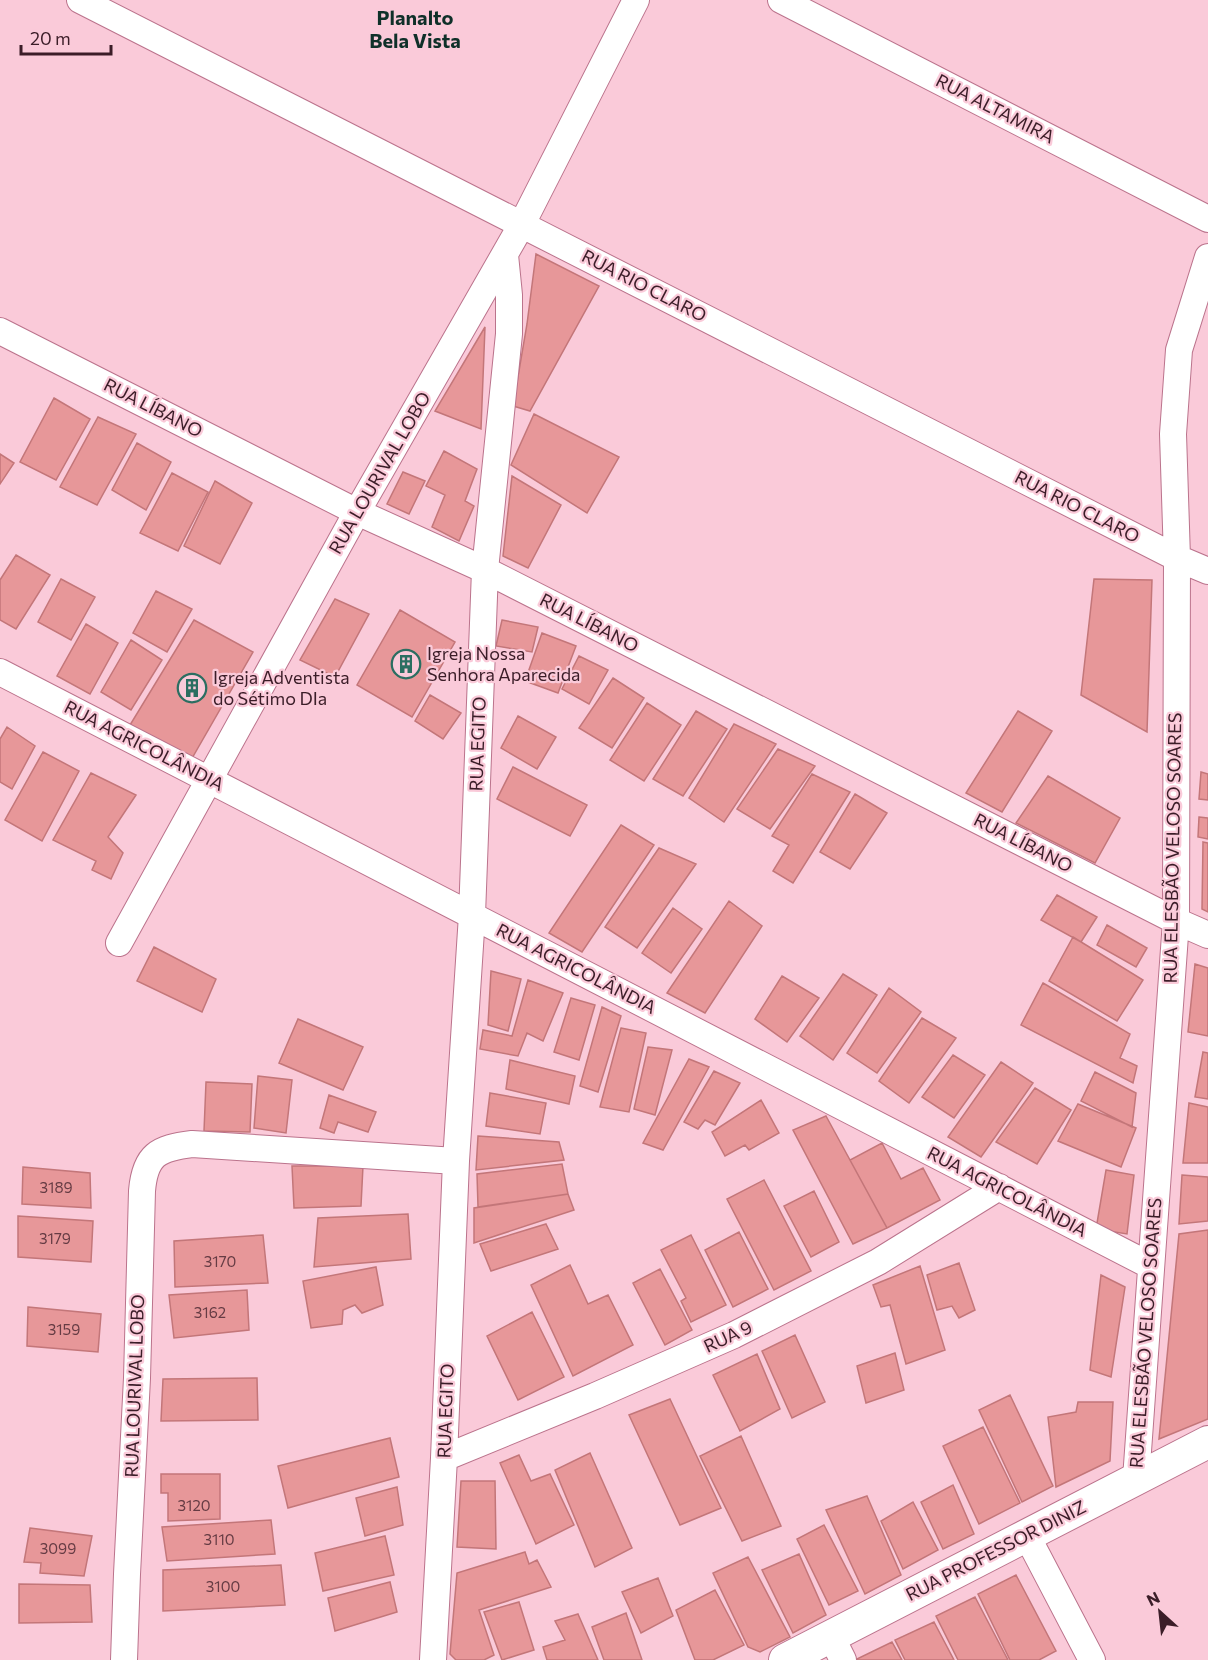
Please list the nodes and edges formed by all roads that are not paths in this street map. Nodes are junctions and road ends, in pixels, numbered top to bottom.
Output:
1 (80, 0) edge
2 (636, 0) edge
3 (781, 0) edge
4 (1208, 219) edge
5 (522, 224) junction
6 (504, 255) junction
7 (1208, 256) edge
8 (0, 331) edge
9 (357, 512) junction
10 (1177, 558) junction
11 (485, 570) junction
12 (1208, 571) edge
13 (0, 672) edge
14 (210, 780) junction
15 (472, 915) junction
16 (1176, 921) junction
17 (1208, 935) edge
18 (120, 943) dead end
19 (456, 1161) junction
20 (999, 1187) junction
21 (1151, 1266) junction
22 (1208, 1442) edge
23 (444, 1458) junction
24 (1136, 1479) junction
25 (1026, 1534) junction
26 (837, 1648) edge
27 (124, 1660) edge
28 (433, 1660) edge
29 (785, 1660) edge
30 (1092, 1660) edge

1 - 5 street, RUA RIO CLARO
2 - 5 street, RUA LOURIVAL LOBO
3 - 4 street, RUA ALTAMIRA
5 - 6 street, RUA LOURIVAL LOBO
5 - 10 street, RUA RIO CLARO
6 - 9 street, RUA LOURIVAL LOBO
6 - 11 street, RUA EGITO
7 - 10 street, RUA ELESBÃO VELOSO SOARES
8 - 9 street, RUA LÍBANO
9 - 11 street, RUA LÍBANO
9 - 14 street, RUA LOURIVAL LOBO
10 - 12 street, RUA RIO CLARO
10 - 16 street, RUA ELESBÃO VELOSO SOARES
11 - 15 street, RUA EGITO
11 - 16 street, RUA LÍBANO
13 - 14 street, RUA AGRICOLÂNDIA
14 - 15 street, RUA AGRICOLÂNDIA
14 - 18 street, RUA LOURIVAL LOBO
15 - 19 street, RUA EGITO
15 - 20 street, RUA AGRICOLÂNDIA
16 - 17 street, RUA LÍBANO
16 - 21 street, RUA ELESBÃO VELOSO SOARES
19 - 23 street, RUA EGITO
19 - 27 street, RUA LOURIVAL LOBO
20 - 21 street, RUA AGRICOLÂNDIA
20 - 23 street, RUA 9
21 - 24 street, RUA ELESBÃO VELOSO SOARES
22 - 24 street, RUA PROFESSOR DINIZ
23 - 28 street, RUA EGITO
24 - 25 street, RUA PROFESSOR DINIZ
25 - 26 street, RUA PROFESSOR DINIZ
25 - 30 street
26 - 29 street, RUA PROFESSOR DINIZ

